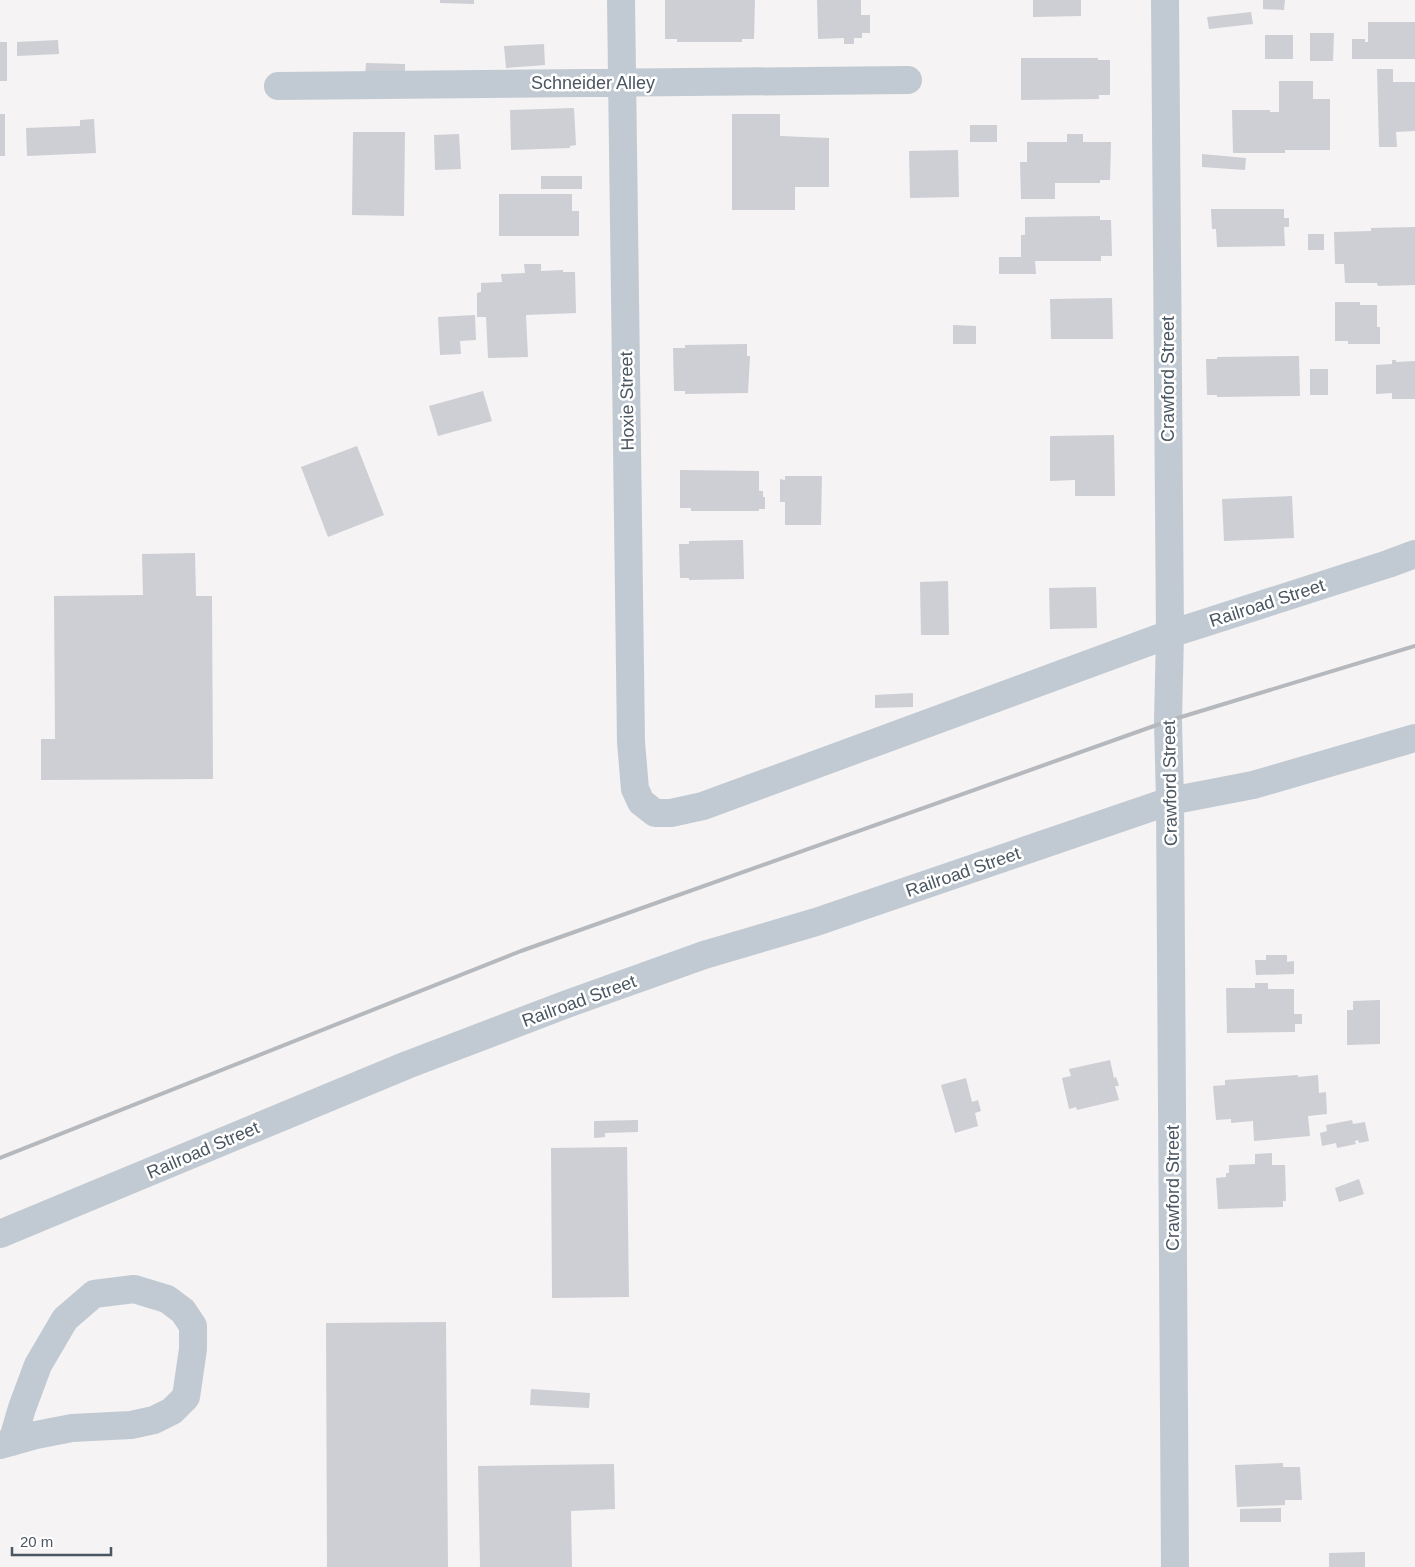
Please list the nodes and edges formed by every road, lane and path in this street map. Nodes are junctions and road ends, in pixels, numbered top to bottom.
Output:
1 (621, 0) edge
2 (1165, 0) edge
3 (908, 80) dead end
4 (622, 83) junction
5 (278, 86) dead end
6 (1415, 554) edge
7 (1170, 634) junction
8 (1415, 738) edge
9 (1170, 801) junction
10 (640, 802) joint
11 (0, 1234) edge
12 (6, 1444) edge
13 (1175, 1567) edge

1 - 4 street, Hoxie Street
2 - 7 street, Crawford Street
3 - 4 street, Schneider Alley
4 - 5 street, Schneider Alley
4 - 10 street, Hoxie Street
6 - 7 street, Railroad Street
7 - 9 street, Crawford Street
7 - 10 street, Railroad Street
8 - 9 street, Railroad Street
9 - 11 street, Railroad Street
9 - 13 street, Crawford Street
12 - 12 street

